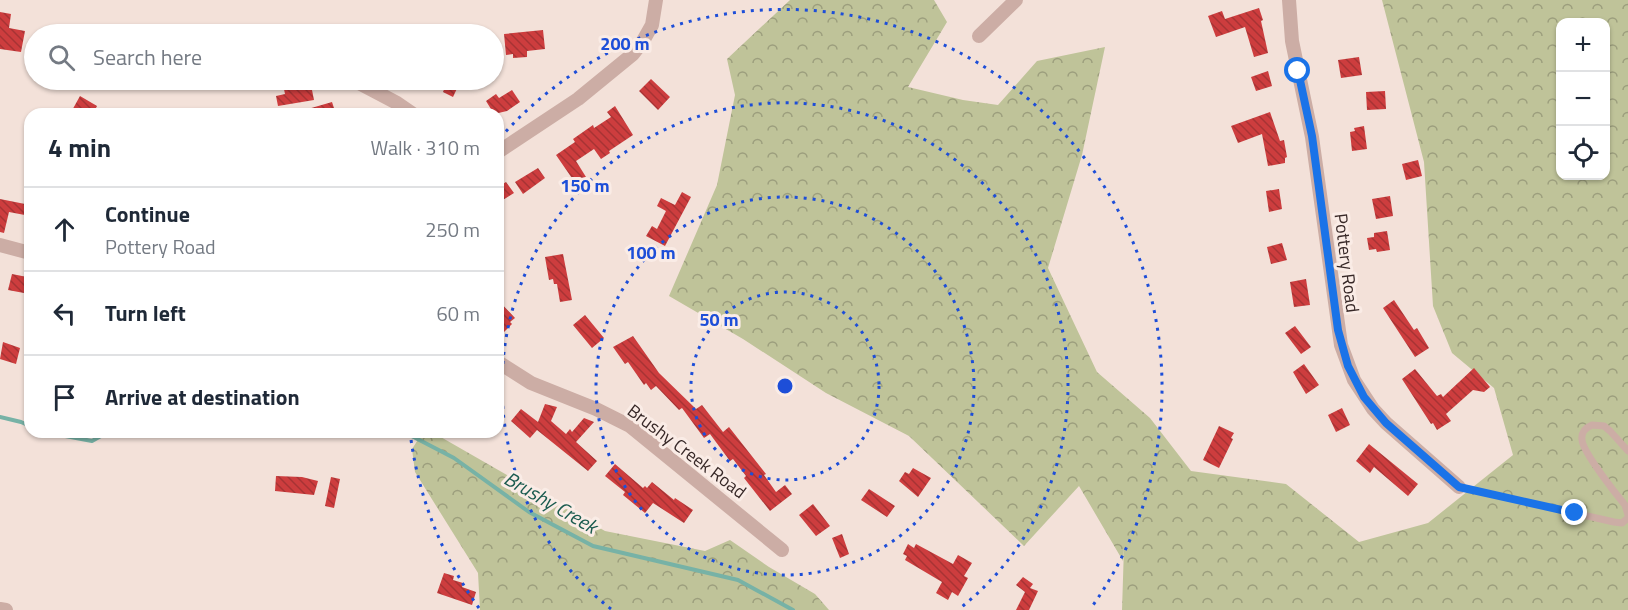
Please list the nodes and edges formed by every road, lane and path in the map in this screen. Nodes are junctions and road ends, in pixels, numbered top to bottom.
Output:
1 (656, 0) edge
2 (1016, 0) edge
3 (1289, 0) edge
4 (979, 36) dead end
5 (372, 90) edge
6 (404, 108) edge
7 (504, 148) edge
8 (0, 245) edge
9 (24, 251) edge
10 (504, 366) edge
11 (1628, 451) edge
12 (1459, 487) joint
13 (1628, 517) edge
14 (782, 550) dead end
15 (0, 609) edge
16 (6, 610) edge

1 - 7 street
2 - 4 street
3 - 12 street, Pottery Road
5 - 6 street
8 - 9 street
10 - 14 street, Brushy Creek Road
11 - 13 lane
12 - 13 lane
15 - 16 street

